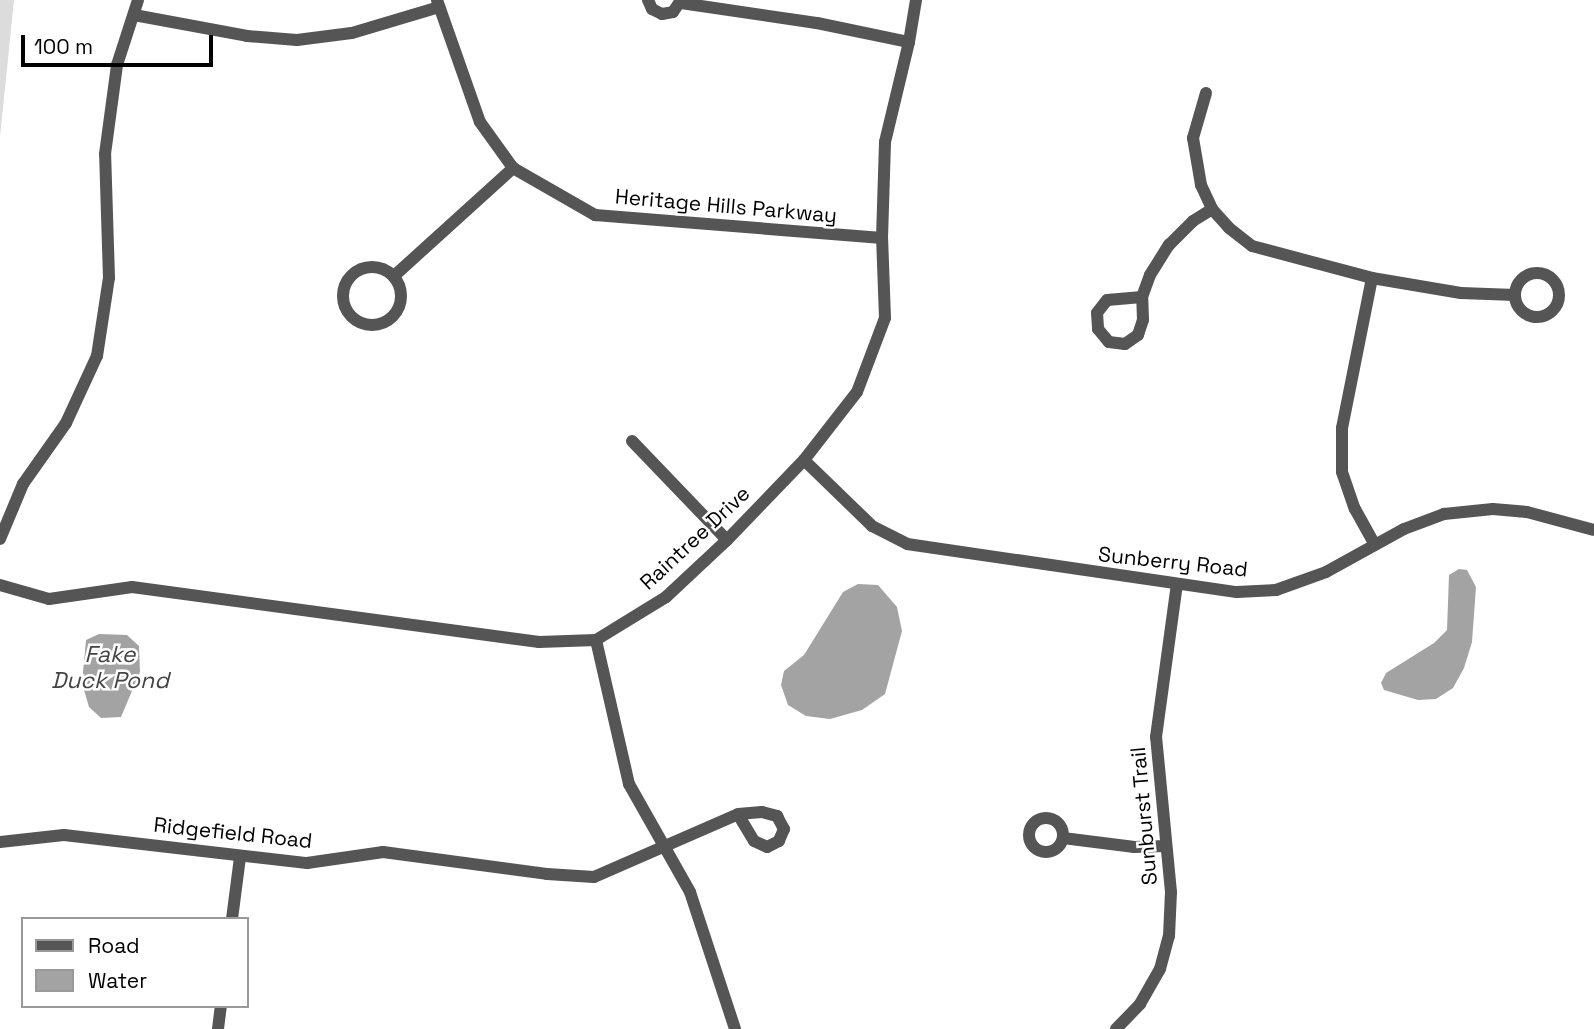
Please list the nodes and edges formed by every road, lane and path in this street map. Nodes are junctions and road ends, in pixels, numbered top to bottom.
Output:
1 (138, 0) edge
2 (648, 0) edge
3 (916, 0) edge
4 (681, 1) edge
5 (438, 3) edge
6 (134, 15) junction
7 (909, 42) junction
8 (1206, 93) dead end
9 (513, 168) junction
10 (1212, 209) junction
11 (882, 238) junction
12 (394, 276) junction
13 (1372, 278) junction
14 (1515, 295) dead end
15 (1142, 297) junction
16 (632, 441) dead end
17 (804, 460) junction
18 (1594, 530) edge
19 (0, 539) edge
20 (727, 540) junction
21 (1375, 545) junction
22 (0, 584) edge
23 (1177, 584) junction
24 (596, 640) junction
25 (737, 814) dead end
26 (1063, 838) dead end
27 (0, 842) edge
28 (664, 846) junction
29 (1167, 846) junction
30 (240, 857) junction
31 (232, 917) edge
32 (221, 1008) edge
33 (218, 1029) edge
34 (736, 1029) edge
35 (1116, 1029) edge

1 - 6 street
2 - 4 street
3 - 7 street, Raintree Drive
4 - 7 street
5 - 6 street
5 - 9 street, Heritage Hills Parkway
6 - 19 street
7 - 11 street, Raintree Drive
8 - 10 street
9 - 11 street, Heritage Hills Parkway
9 - 12 street
10 - 13 street
10 - 15 street
11 - 17 street, Raintree Drive
12 - 12 street
13 - 14 street
13 - 21 street
15 - 15 street
16 - 20 street
17 - 20 street, Raintree Drive
17 - 23 street, Sunberry Road
18 - 21 street, Sunberry Road
20 - 24 street, Raintree Drive
21 - 23 street, Sunberry Road
22 - 24 street, Raintree Drive
23 - 29 street, Sunburst Trail
24 - 28 street
25 - 28 street, Ridgefield Road
26 - 29 street
27 - 30 street, Ridgefield Road
28 - 30 street, Ridgefield Road
28 - 34 street
29 - 35 street, Sunburst Trail
30 - 31 street
32 - 33 street

